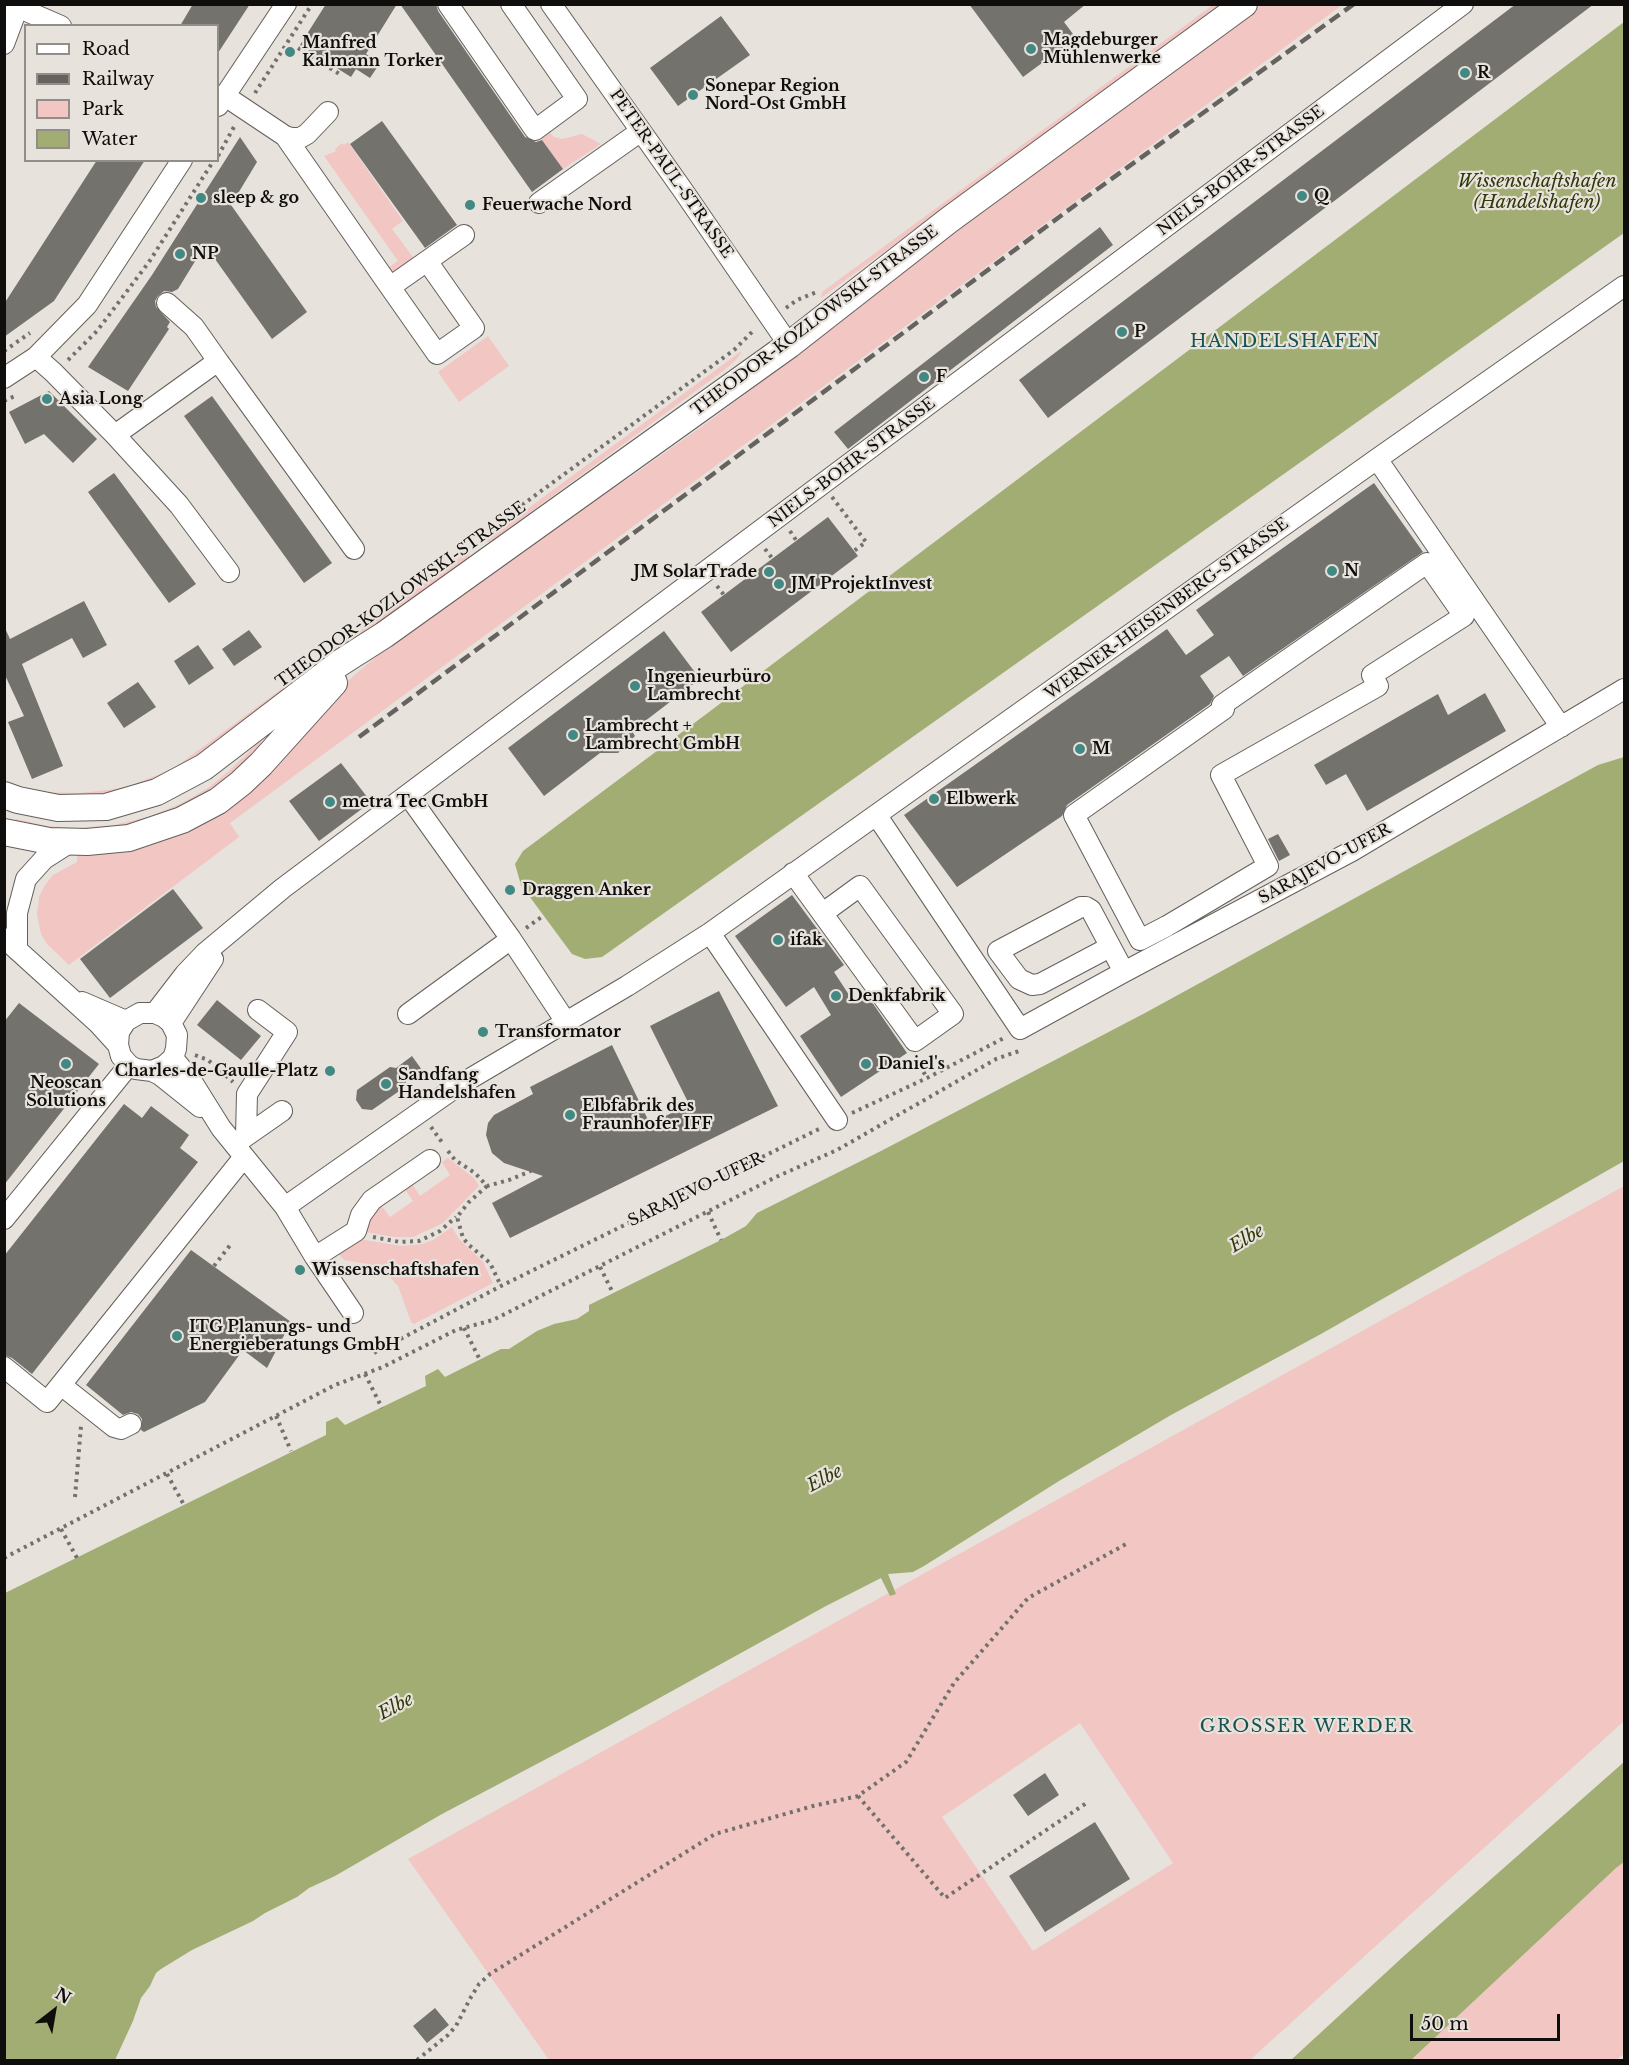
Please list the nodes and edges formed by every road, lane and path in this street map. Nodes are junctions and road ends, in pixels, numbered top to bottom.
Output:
1 (286, 4) edge
2 (312, 4) edge
3 (448, 4) edge
4 (542, 4) edge
5 (551, 4) edge
6 (1244, 4) edge
7 (1463, 4) edge
8 (16, 6) edge
9 (516, 12) edge
10 (56, 24) edge
11 (4, 44) edge
12 (298, 48) dead end
13 (341, 75) dead end
14 (221, 101) edge
15 (244, 109) junction
16 (328, 112) dead end
17 (641, 131) junction
18 (285, 136) junction
19 (219, 154) edge
20 (181, 162) edge
21 (539, 203) dead end
22 (464, 235) dead end
23 (427, 261) junction
24 (1624, 286) edge
25 (390, 287) junction
26 (166, 303) dead end
27 (32, 331) dead end
28 (751, 332) dead end
29 (789, 345) junction
30 (4, 351) edge
31 (36, 357) junction
32 (218, 362) junction
33 (4, 378) edge
34 (115, 435) junction
35 (1377, 459) junction
36 (823, 485) junction
37 (515, 511) dead end
38 (791, 533) dead end
39 (796, 540) dead end
40 (354, 549) dead end
41 (766, 551) dead end
42 (854, 551) dead end
43 (772, 558) dead end
44 (742, 569) dead end
45 (229, 573) dead end
46 (748, 577) dead end
47 (718, 587) dead end
48 (724, 595) dead end
49 (384, 635) junction
50 (1624, 689) edge
51 (1561, 727) junction
52 (4, 795) edge
53 (408, 795) junction
54 (877, 816) junction
55 (4, 832) edge
56 (69, 843) junction
57 (793, 873) junction
58 (823, 913) junction
59 (543, 916) dead end
60 (710, 933) junction
61 (518, 934) junction
62 (1140, 940) joint
63 (11, 944) edge
64 (1110, 946) junction
65 (1124, 972) junction
66 (69, 997) junction
67 (258, 1010) dead end
68 (408, 1014) dead end
69 (163, 1018) junction
70 (126, 1021) junction
71 (566, 1022) junction
72 (1024, 1038) junction
73 (118, 1045) junction
74 (181, 1056) junction
75 (129, 1065) junction
76 (152, 1071) junction
77 (247, 1094) junction
78 (282, 1111) dead end
79 (421, 1111) junction
80 (837, 1120) junction
81 (221, 1128) junction
82 (241, 1146) junction
83 (430, 1160) dead end
84 (531, 1171) dead end
85 (487, 1186) junction
86 (285, 1206) junction
87 (708, 1212) junction
88 (457, 1216) junction
89 (4, 1219) edge
90 (356, 1231) junction
91 (721, 1240) dead end
92 (231, 1244) dead end
93 (315, 1257) junction
94 (214, 1266) dead end
95 (600, 1267) junction
96 (501, 1286) junction
97 (613, 1293) dead end
98 (353, 1313) dead end
99 (464, 1328) junction
100 (374, 1353) dead end
101 (480, 1360) dead end
102 (4, 1367) edge
103 (365, 1374) junction
104 (61, 1385) junction
105 (83, 1403) junction
106 (382, 1408) dead end
107 (276, 1416) junction
108 (131, 1424) dead end
109 (291, 1451) dead end
110 (167, 1473) junction
111 (75, 1497) dead end
112 (184, 1505) dead end
113 (61, 1529) junction
114 (1128, 1543) dead end
115 (4, 1558) edge
116 (77, 1558) dead end
117 (858, 1796) junction
118 (1088, 1802) dead end
119 (417, 2061) edge

1 - 14 street
2 - 15 path
3 - 9 street
4 - 9 street
5 - 17 street, PETER-PAUL-STRASSE
6 - 29 main road, THEODOR-KOZLOWSKI-STRASSE
7 - 36 street, NIELS-BOHR-STRASSE
8 - 10 street
8 - 11 street
12 - 13 path
14 - 15 street
15 - 18 street
15 - 19 path
16 - 18 street
17 - 21 street
17 - 29 street, PETER-PAUL-STRASSE
18 - 25 street
20 - 31 street
22 - 23 street
23 - 25 street
23 - 25 street
24 - 35 street, WERNER-HEISENBERG-STRASSE
26 - 32 street
27 - 30 path
28 - 37 path, THEODOR-KOZLOWSKI-STRASSE
29 - 49 main road, THEODOR-KOZLOWSKI-STRASSE
31 - 33 street
31 - 34 street
32 - 34 street
32 - 40 street
34 - 45 street
35 - 51 street
35 - 54 street, WERNER-HEISENBERG-STRASSE
36 - 42 path
36 - 53 street, NIELS-BOHR-STRASSE
38 - 39 path
41 - 43 path
44 - 46 path
47 - 48 path
49 - 52 main road, THEODOR-KOZLOWSKI-STRASSE
49 - 56 main road, THEODOR-KOZLOWSKI-STRASSE
50 - 51 street, SARAJEVO-UFER
51 - 65 street, SARAJEVO-UFER
53 - 61 street
53 - 69 street, NIELS-BOHR-STRASSE
54 - 57 street, WERNER-HEISENBERG-STRASSE
54 - 72 street
55 - 56 main road, THEODOR-KOZLOWSKI-STRASSE
56 - 63 street
57 - 58 street
57 - 60 street, WERNER-HEISENBERG-STRASSE
58 - 58 street
59 - 61 path
60 - 71 street, WERNER-HEISENBERG-STRASSE
60 - 80 street
61 - 68 street
61 - 71 street
62 - 62 street
63 - 66 street
64 - 64 street
64 - 65 street
65 - 72 street, SARAJEVO-UFER
66 - 70 street
66 - 73 street
67 - 77 street
69 - 70 street
69 - 74 street
70 - 73 street
71 - 79 street, WERNER-HEISENBERG-STRASSE
72 - 80 path, SARAJEVO-UFER
72 - 87 path
73 - 75 street
74 - 76 street
74 - 77 path
74 - 81 street
75 - 76 street
75 - 89 street
76 - 81 street
77 - 82 street
78 - 82 street
79 - 85 path
79 - 86 street, WERNER-HEISENBERG-STRASSE
80 - 96 path, SARAJEVO-UFER
81 - 82 street
82 - 86 street
82 - 104 street
83 - 90 street
84 - 85 path
85 - 88 path
86 - 93 street
87 - 91 path
87 - 95 path
88 - 90 path
88 - 96 path
90 - 93 street
92 - 94 path
93 - 98 street
95 - 97 path
95 - 99 path
96 - 100 path, SARAJEVO-UFER
99 - 101 path
99 - 103 path
102 - 104 street
103 - 106 path
103 - 107 path
104 - 105 street
105 - 108 street
105 - 111 path
107 - 109 path
107 - 110 path
110 - 112 path
110 - 113 path
113 - 115 path
113 - 116 path
114 - 117 path
117 - 118 path
117 - 119 path

